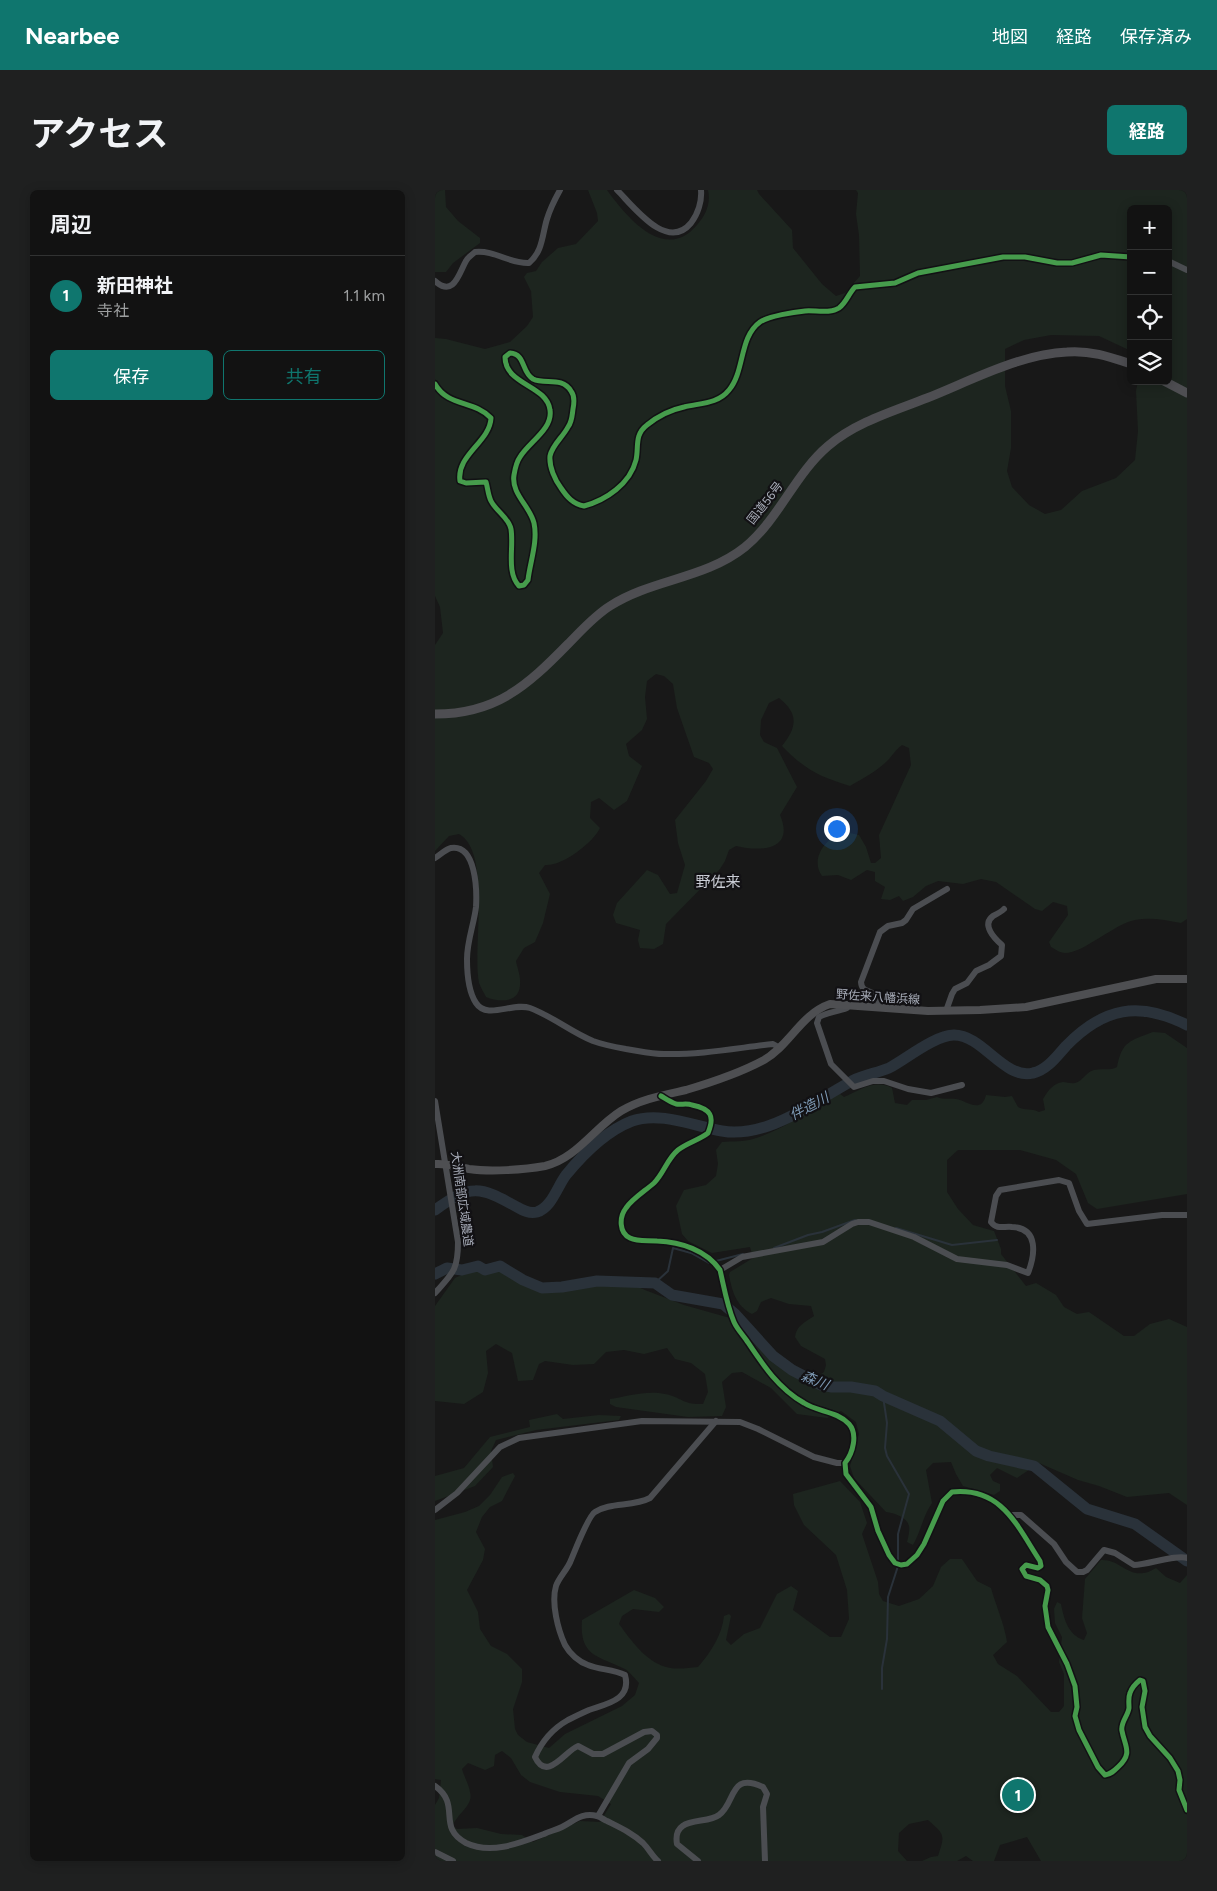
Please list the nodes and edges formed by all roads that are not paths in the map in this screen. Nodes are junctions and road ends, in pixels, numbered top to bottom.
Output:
1 (560, 190) edge
2 (617, 190) edge
3 (701, 190) edge
4 (1127, 257) edge
5 (1172, 263) edge
6 (1187, 270) edge
7 (435, 281) edge
8 (1127, 363) edge
9 (435, 384) edge
10 (1172, 385) edge
11 (1187, 393) edge
12 (435, 714) edge
13 (435, 858) edge
14 (947, 890) dead end
15 (1004, 909) dead end
16 (1187, 979) edge
17 (847, 1004) junction
18 (879, 1007) junction
19 (946, 1011) junction
20 (780, 1048) junction
21 (962, 1085) dead end
22 (661, 1096) junction
23 (435, 1101) edge
24 (435, 1164) edge
25 (446, 1164) junction
26 (1187, 1215) edge
27 (720, 1270) junction
28 (435, 1293) edge
29 (716, 1421) junction
30 (845, 1463) junction
31 (435, 1510) edge
32 (1009, 1516) junction
33 (1187, 1558) edge
34 (435, 1786) edge
35 (1187, 1810) edge
36 (598, 1816) junction
37 (435, 1852) edge
38 (453, 1861) edge
39 (658, 1861) edge
40 (699, 1861) edge
41 (765, 1861) edge

1 - 7 street
2 - 3 street
4 - 9 street
5 - 6 street
8 - 12 highway, 国道56号
10 - 11 highway
13 - 20 street
14 - 18 street
15 - 19 street
16 - 19 main road, 野佐来八幡浜線
17 - 18 main road, 野佐来八幡浜線
17 - 20 main road, 野佐来八幡浜線
17 - 21 street
18 - 19 main road, 野佐来八幡浜線
20 - 22 main road, 野佐来八幡浜線
22 - 25 main road, 野佐来八幡浜線
22 - 27 street
23 - 25 street, 大洲南部広域農道
24 - 25 main road, 野佐来八幡浜線
25 - 28 street, 大洲南部広域農道
26 - 27 street
27 - 30 street
29 - 30 street
29 - 31 street
29 - 36 street
30 - 32 street
32 - 33 street
32 - 35 street
34 - 36 street
36 - 39 street
37 - 38 street
40 - 41 street

